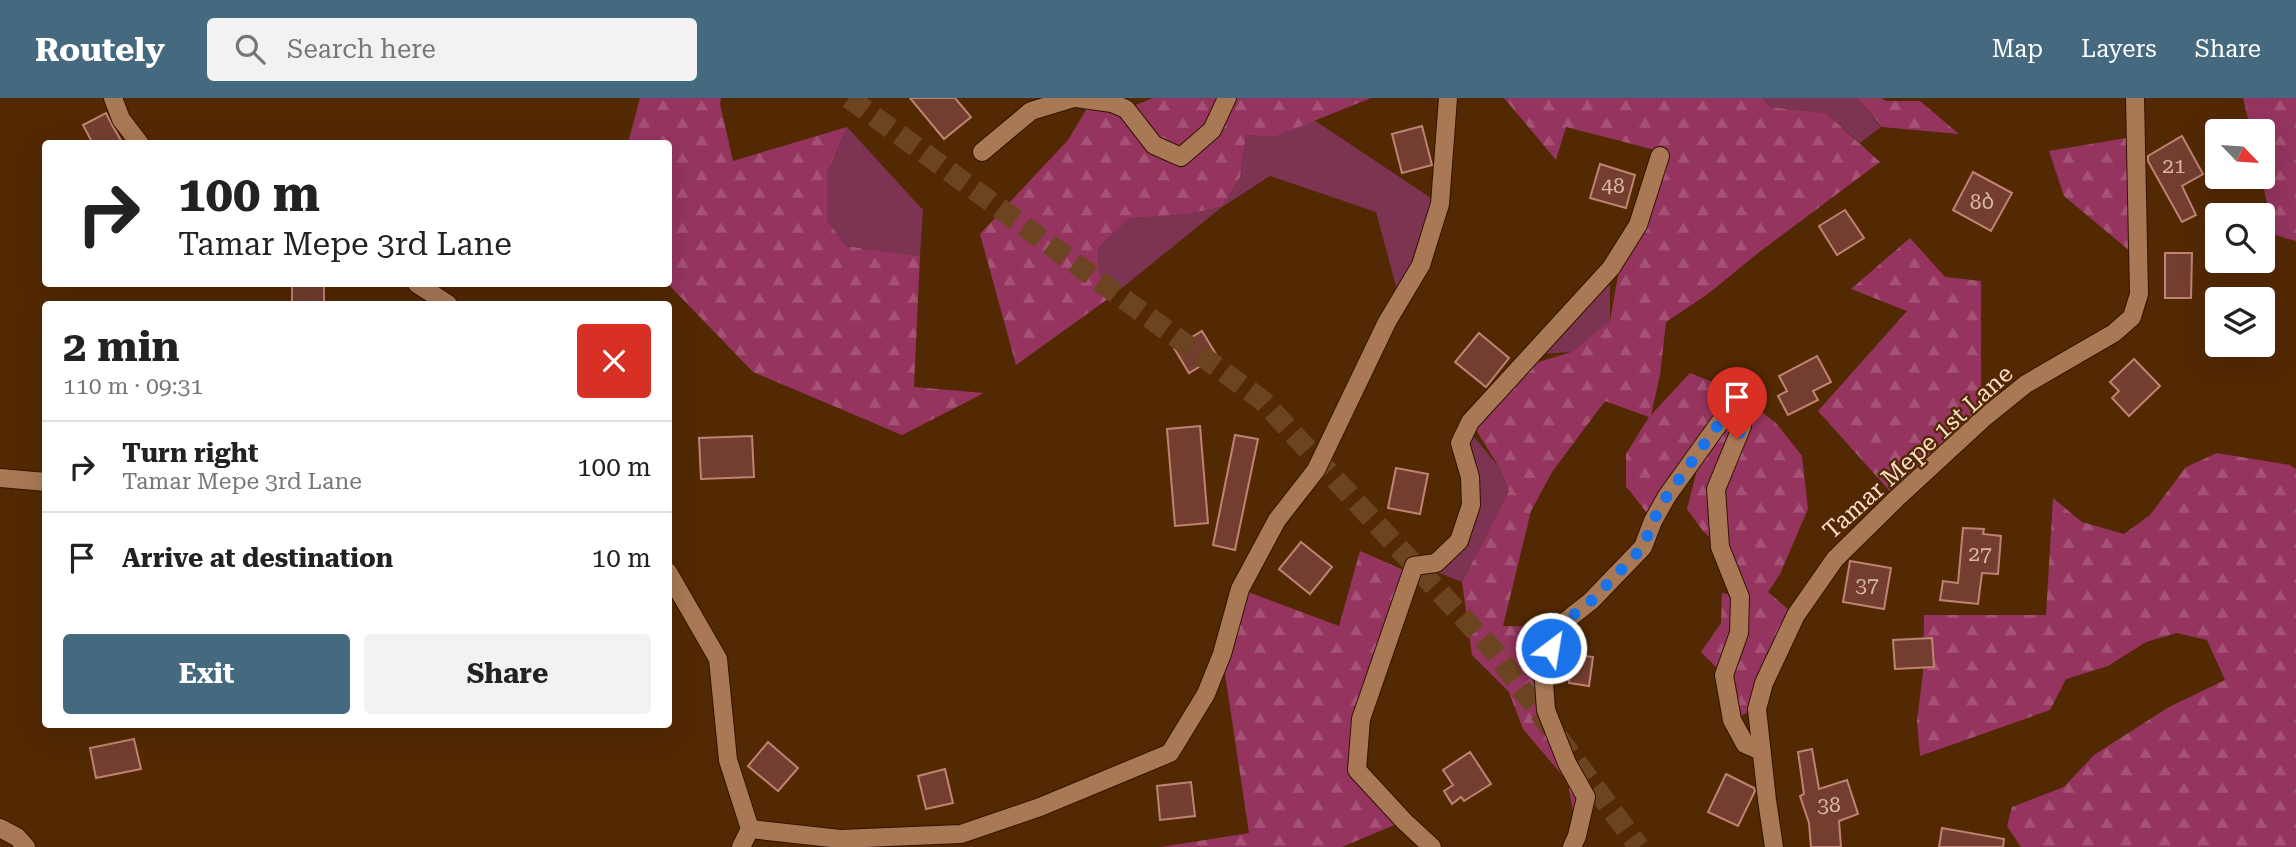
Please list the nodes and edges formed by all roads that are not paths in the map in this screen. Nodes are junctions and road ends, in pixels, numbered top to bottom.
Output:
1 (113, 98) edge
2 (1075, 98) edge
3 (1227, 98) edge
4 (1448, 98) edge
5 (2135, 98) edge
6 (137, 140) edge
7 (982, 152) dead end
8 (1660, 156) dead end
9 (422, 287) edge
10 (443, 301) edge
11 (0, 478) edge
12 (42, 482) edge
13 (672, 579) edge
14 (1761, 751) junction
15 (0, 828) edge
16 (750, 829) junction
17 (26, 847) edge
18 (741, 847) edge
19 (1432, 847) edge
20 (1572, 847) edge
21 (1774, 847) edge

1 - 6 street
2 - 3 street
2 - 7 street
4 - 16 street
5 - 14 street, Tamar Mepe 1st Lane
8 - 19 street
9 - 10 street
11 - 12 street
13 - 16 street
14 - 20 street
14 - 21 street, Tamar Mepe 1st Lane
15 - 17 street
16 - 18 street

